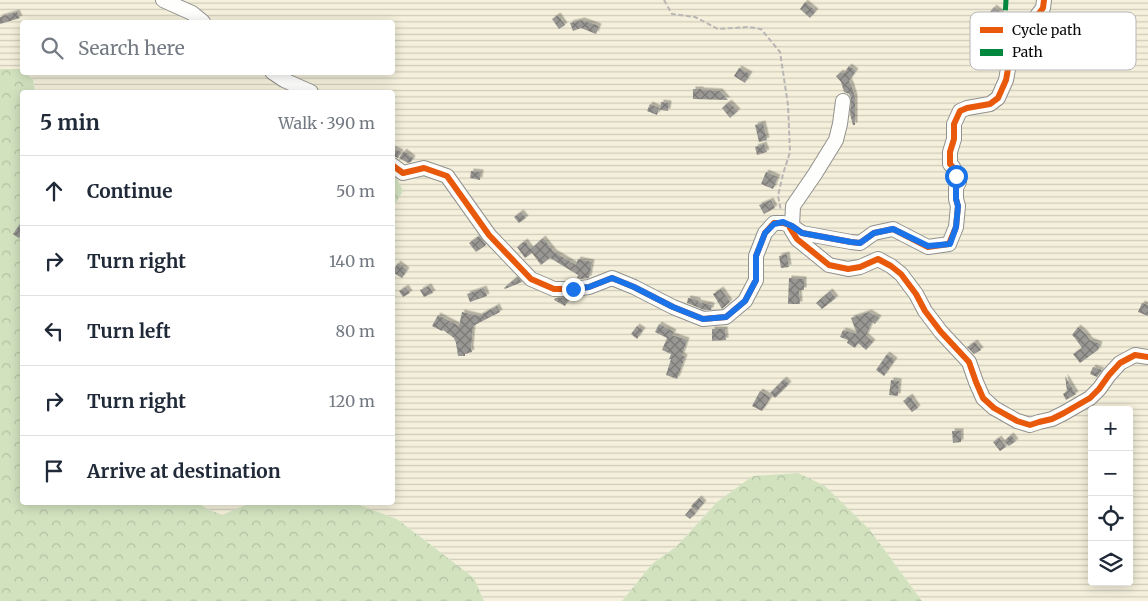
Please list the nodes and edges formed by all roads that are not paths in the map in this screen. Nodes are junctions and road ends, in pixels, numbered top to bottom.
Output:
1 (163, 0) edge
2 (1044, 0) edge
3 (1040, 12) edge
4 (201, 20) edge
5 (1008, 70) edge
6 (276, 75) edge
7 (306, 90) edge
8 (843, 101) dead end
9 (395, 167) edge
10 (788, 224) junction
11 (1148, 357) edge

1 - 4 street
2 - 3 street
5 - 10 street
6 - 7 street
8 - 10 street
9 - 10 street
10 - 11 street

